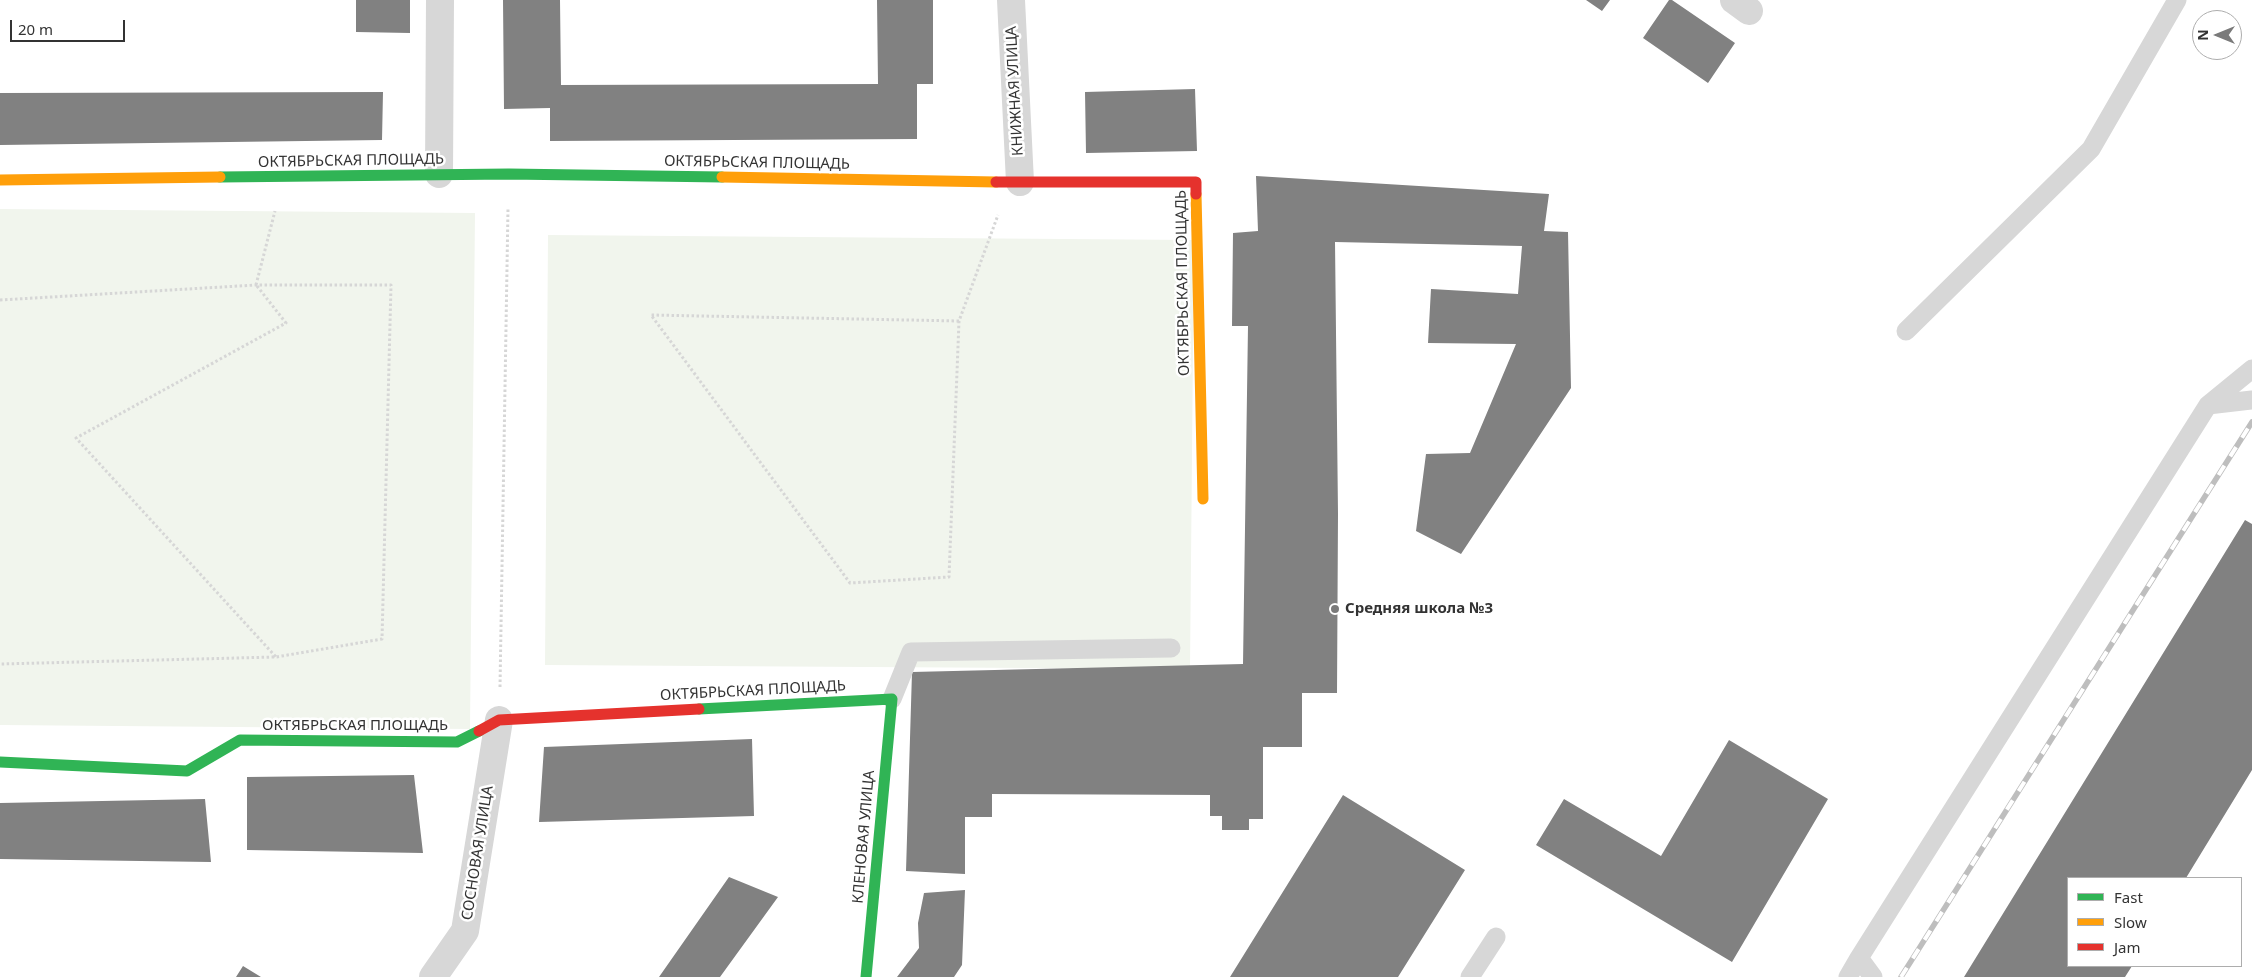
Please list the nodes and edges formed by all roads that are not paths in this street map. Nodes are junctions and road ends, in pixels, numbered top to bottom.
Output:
1 (440, 0) edge
2 (1011, 0) edge
3 (2177, 0) edge
4 (439, 174) junction
5 (0, 180) edge
6 (1015, 182) junction
7 (1906, 331) dead end
8 (2252, 368) edge
9 (2252, 400) edge
10 (2208, 405) junction
11 (1202, 499) dead end
12 (1170, 648) dead end
13 (892, 699) junction
14 (499, 720) junction
15 (0, 762) edge
16 (1496, 937) dead end
17 (1859, 958) junction
18 (433, 977) edge
19 (866, 977) edge
20 (1470, 977) edge
21 (1848, 977) edge
22 (1873, 977) edge

1 - 4 street
2 - 6 street, КНИЖНАЯ УЛИЦА
3 - 7 lane
4 - 5 street, ОКТЯБРЬСКАЯ ПЛОЩАДЬ
4 - 6 street, ОКТЯБРЬСКАЯ ПЛОЩАДЬ
6 - 11 street, ОКТЯБРЬСКАЯ ПЛОЩАДЬ
8 - 10 lane
9 - 10 lane
10 - 17 lane
12 - 13 lane
13 - 14 street, ОКТЯБРЬСКАЯ ПЛОЩАДЬ
13 - 19 street, КЛЕНОВАЯ УЛИЦА
14 - 15 street, ОКТЯБРЬСКАЯ ПЛОЩАДЬ
14 - 18 street, СОСНОВАЯ УЛИЦА
16 - 20 lane
17 - 21 lane
17 - 22 lane

